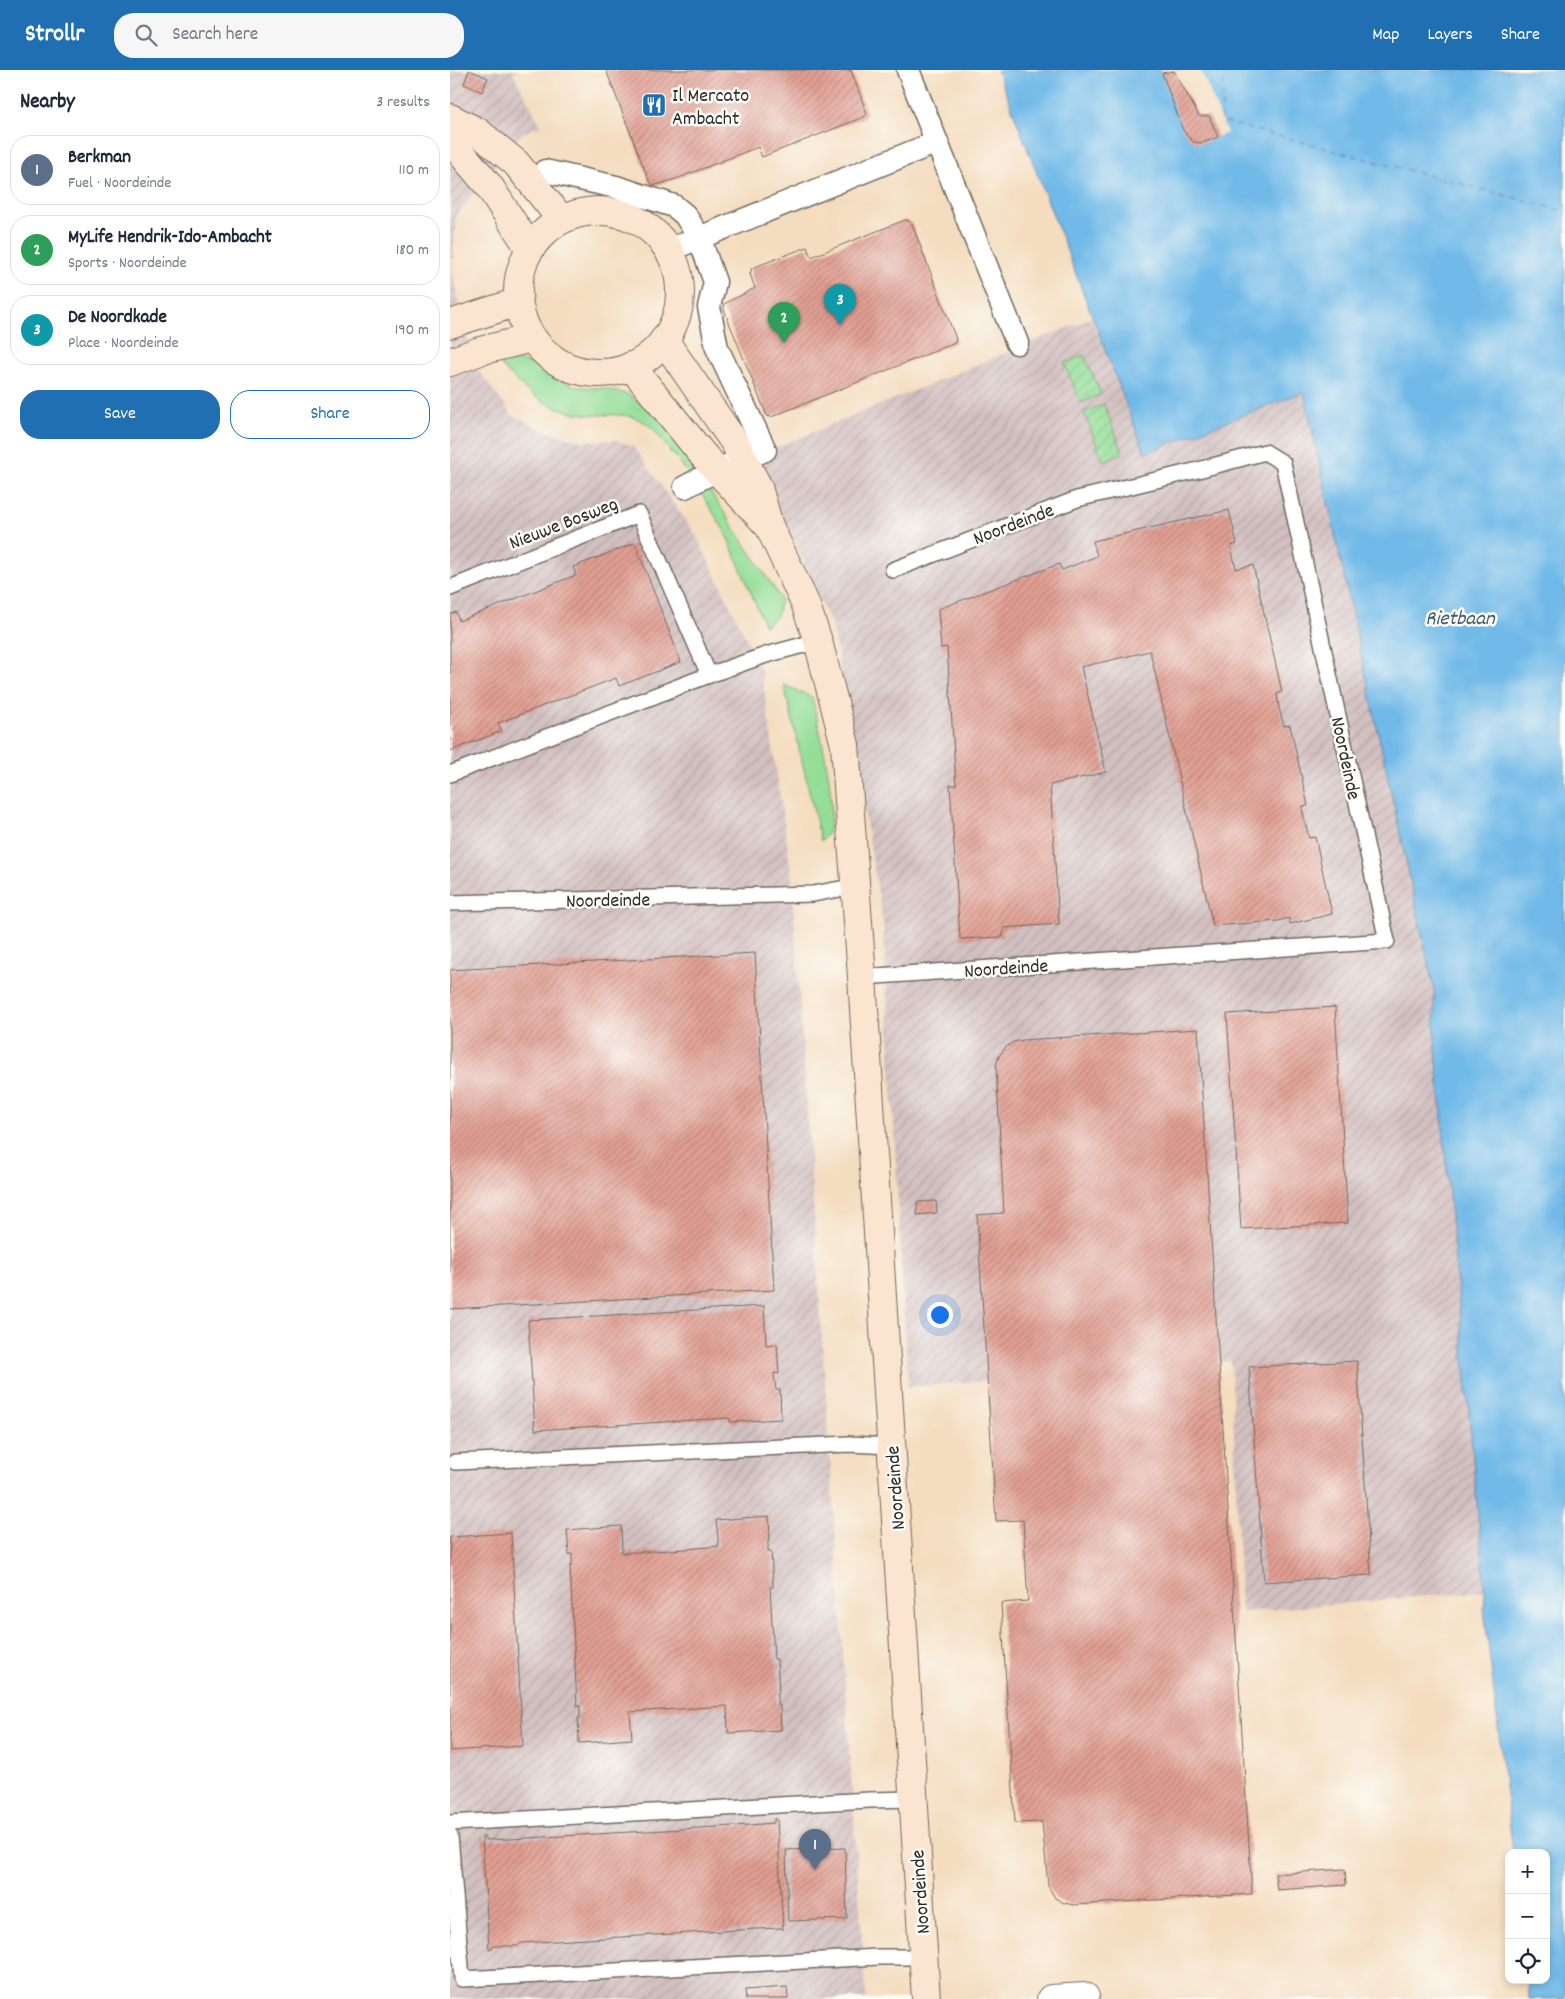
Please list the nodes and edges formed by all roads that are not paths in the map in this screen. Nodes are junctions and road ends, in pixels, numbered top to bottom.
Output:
1 (908, 70) edge
2 (450, 118) edge
3 (450, 140) edge
4 (937, 142) junction
5 (545, 171) dead end
6 (561, 219) junction
7 (699, 237) junction
8 (530, 249) junction
9 (669, 250) junction
10 (518, 302) junction
11 (450, 324) edge
12 (532, 338) junction
13 (664, 340) junction
14 (1017, 343) dead end
15 (450, 362) edge
16 (631, 366) junction
17 (743, 459) junction
18 (717, 470) junction
19 (685, 487) dead end
20 (769, 526) junction
21 (893, 570) dead end
22 (450, 588) edge
23 (818, 641) junction
24 (709, 675) junction
25 (450, 774) edge
26 (856, 886) junction
27 (450, 903) edge
28 (862, 977) junction
29 (892, 1446) junction
30 (455, 1462) dead end
31 (913, 1799) junction
32 (450, 1823) edge
33 (450, 1836) edge
34 (924, 1957) junction
35 (1085, 1997) dead end
36 (926, 1999) edge
37 (1051, 1999) edge

1 - 4 street
2 - 6 main road
3 - 8 main road
4 - 7 street
4 - 14 street
5 - 7 street
6 - 8 main road
6 - 9 main road
7 - 9 street
7 - 17 street
8 - 10 main road
9 - 13 main road
10 - 11 main road
10 - 12 main road
12 - 15 main road
12 - 16 main road
13 - 16 main road
13 - 17 main road, Noordeinde
16 - 18 main road, Noordeinde
17 - 18 street
17 - 20 main road, Noordeinde
18 - 19 street
18 - 20 main road, Noordeinde
20 - 23 main road, Noordeinde
21 - 28 lane, Noordeinde
22 - 24 lane, Nieuwe Bosweg
23 - 24 lane
23 - 26 main road, Noordeinde
24 - 25 lane
26 - 27 lane, Noordeinde
26 - 28 main road, Noordeinde
28 - 29 main road, Noordeinde
29 - 30 lane
29 - 31 main road, Noordeinde
31 - 32 lane
31 - 34 main road, Noordeinde
33 - 34 lane
34 - 36 main road, Noordeinde
35 - 37 street

